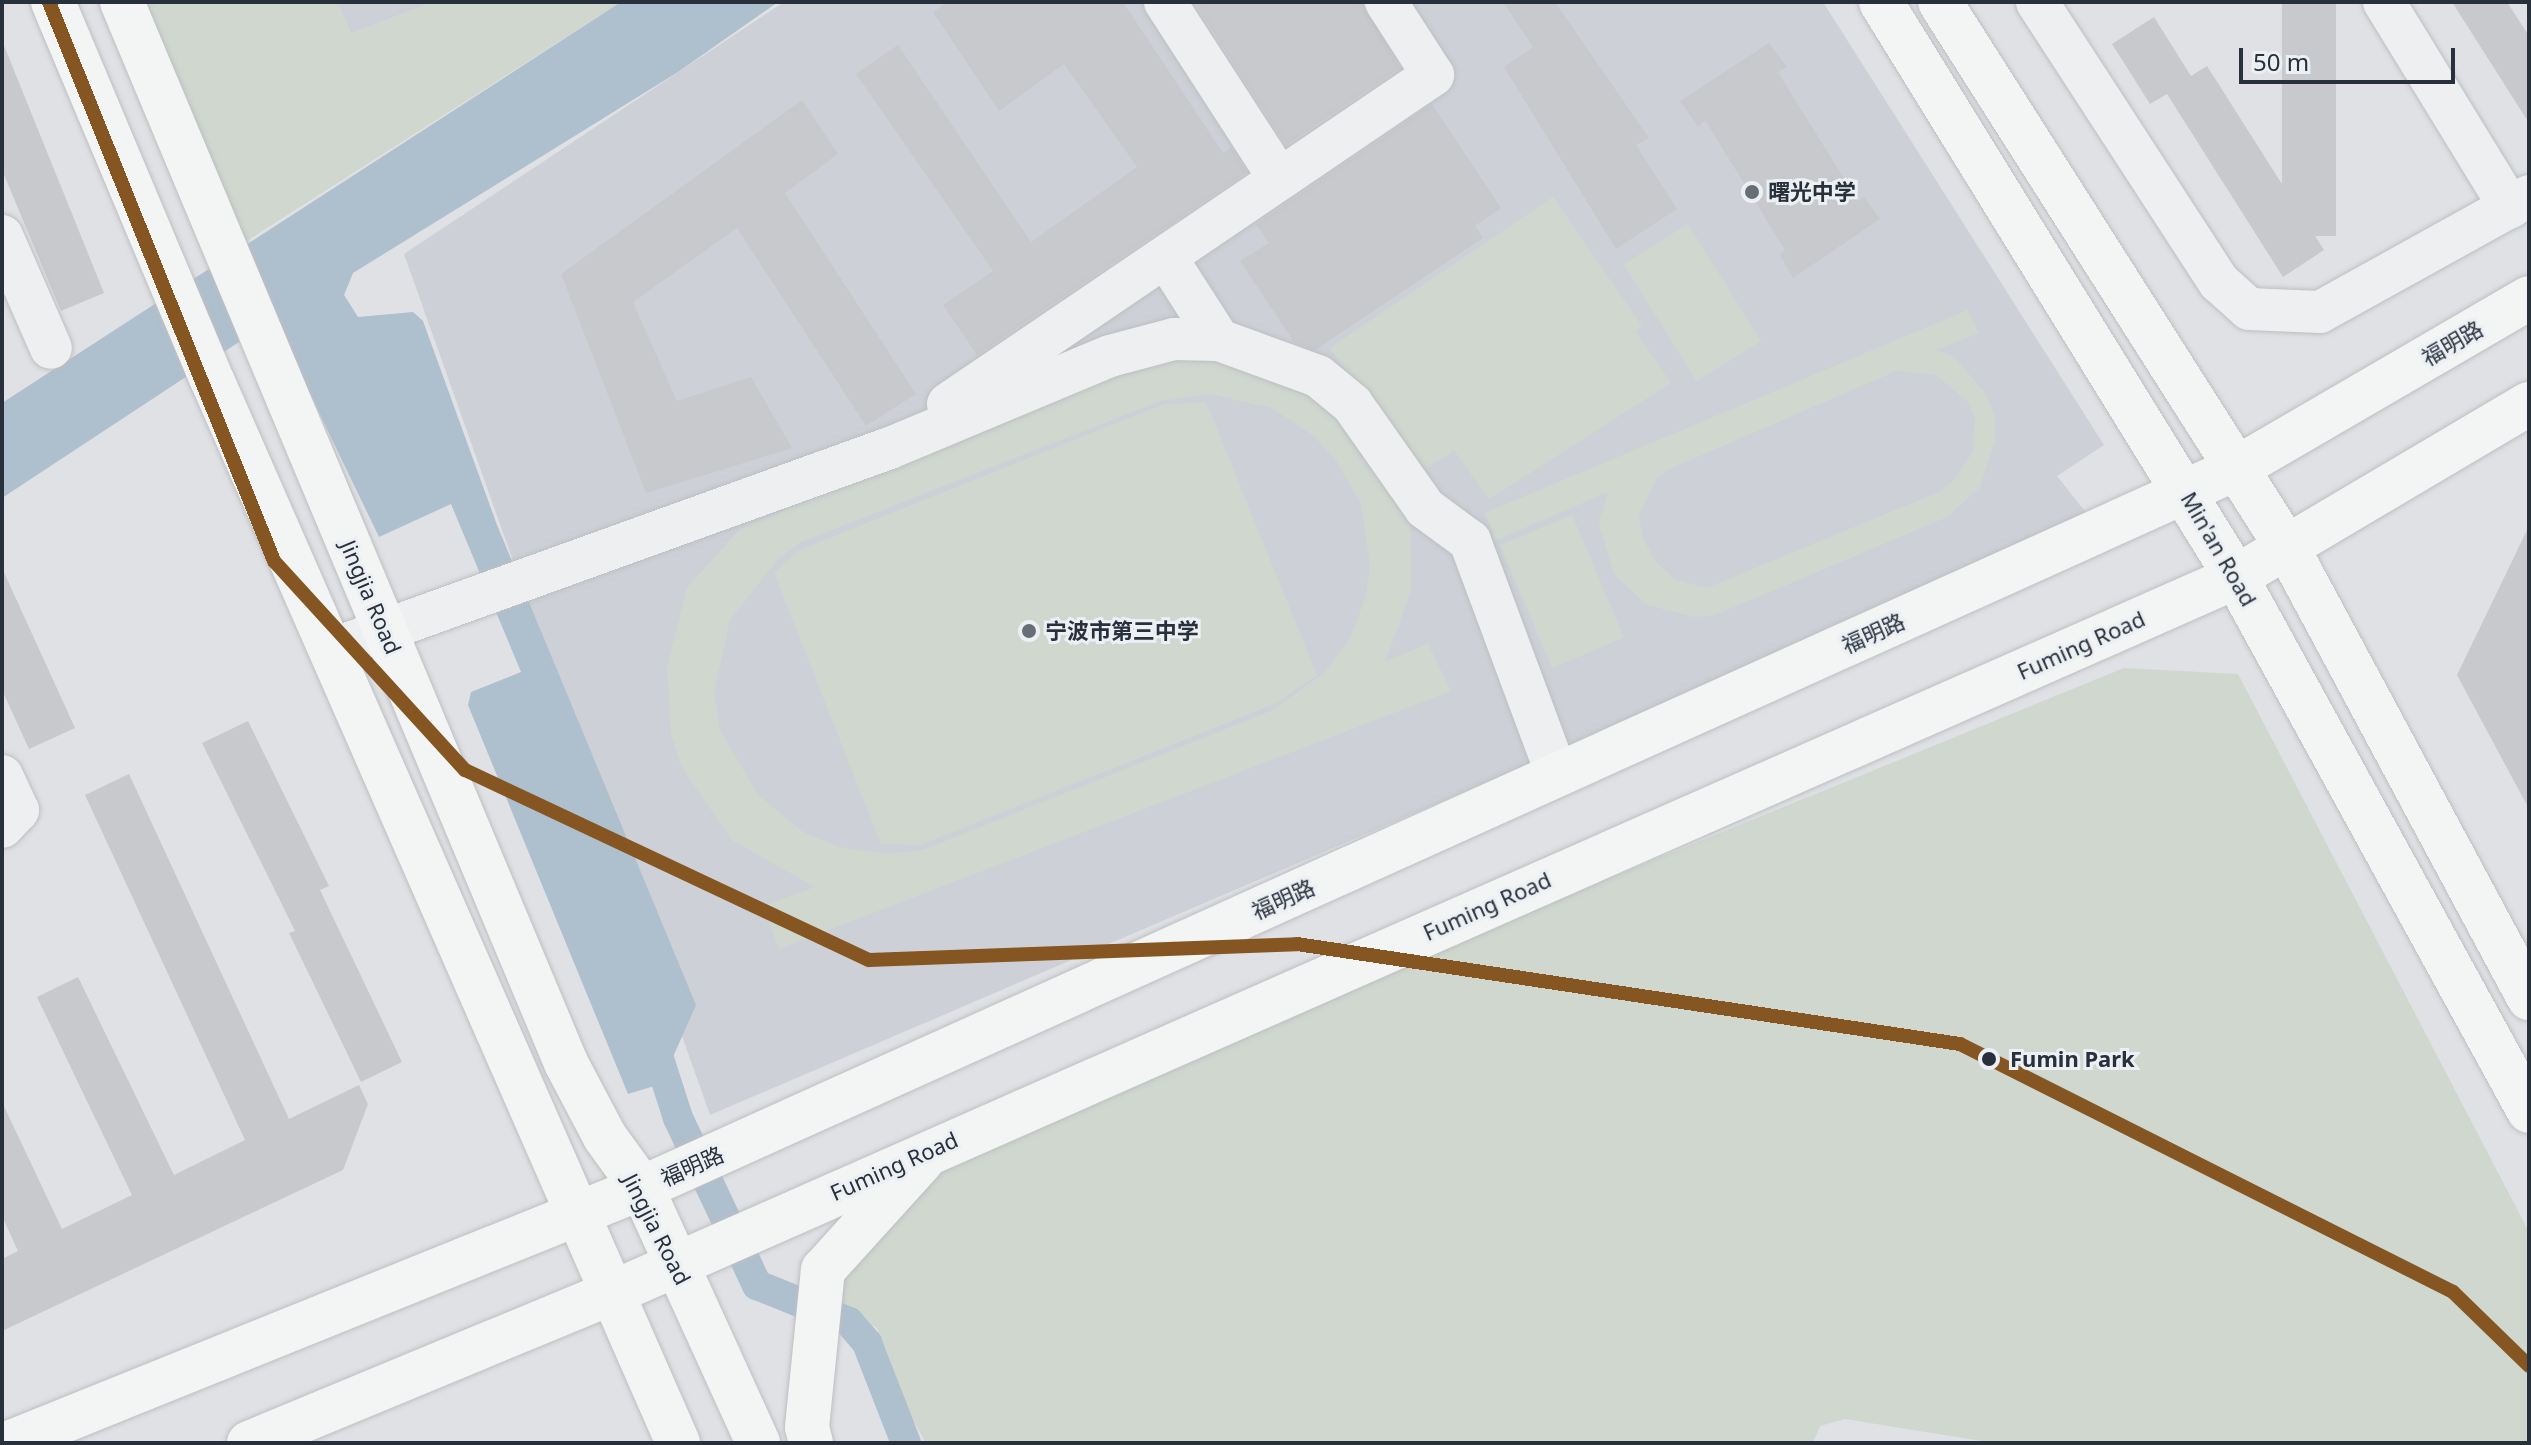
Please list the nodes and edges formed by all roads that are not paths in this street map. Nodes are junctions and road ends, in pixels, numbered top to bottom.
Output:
1 (53, 2) edge
2 (122, 2) edge
3 (1165, 2) edge
4 (1386, 2) edge
5 (1881, 2) edge
6 (1940, 2) edge
7 (2037, 2) edge
8 (2384, 2) edge
9 (1279, 178) junction
10 (2519, 202) edge
11 (2, 236) edge
12 (1167, 259) junction
13 (2529, 298) edge
14 (1091, 310) junction
15 (1219, 340) junction
16 (51, 348) dead end
17 (1110, 356) junction
18 (2529, 404) edge
19 (890, 448) junction
20 (2237, 468) junction
21 (2186, 491) junction
22 (2288, 549) junction
23 (2236, 577) junction
24 (385, 630) junction
25 (330, 650) junction
26 (1557, 775) junction
27 (2, 776) edge
28 (2, 827) edge
29 (2529, 998) edge
30 (2529, 1111) edge
31 (933, 1149) junction
32 (643, 1188) junction
33 (578, 1214) junction
34 (676, 1262) junction
35 (612, 1293) junction
36 (9, 1443) edge
37 (249, 1443) edge
38 (678, 1443) edge
39 (758, 1443) edge
40 (811, 1443) edge

1 - 25 main road
2 - 24 main road, Jingjia Road
3 - 9 lane
4 - 9 lane
5 - 21 main road, Min'an Road
6 - 20 main road
7 - 10 lane
8 - 10 lane
9 - 12 lane
11 - 16 lane
12 - 14 lane
12 - 15 lane
13 - 20 main road, 福明路
14 - 17 lane
14 - 19 lane
15 - 17 lane
15 - 26 lane
17 - 19 lane
18 - 22 main road, Fuming Road
19 - 24 lane
20 - 21 main road, 福明路
20 - 22 main road
21 - 23 main road, Min'an Road
21 - 26 main road, 福明路
22 - 23 main road, Fuming Road
22 - 29 main road
23 - 30 main road, Min'an Road
23 - 31 main road, Fuming Road
24 - 25 lane
24 - 32 main road, Jingjia Road
25 - 33 main road
26 - 32 main road, 福明路
27 - 28 lane
31 - 34 main road, Fuming Road
31 - 40 main road
32 - 33 main road, 福明路
32 - 34 main road, Jingjia Road
33 - 35 main road
33 - 36 main road, 福明路
34 - 35 main road, Fuming Road
34 - 39 main road, Jingjia Road
35 - 37 main road, Fuming Road
35 - 38 main road

